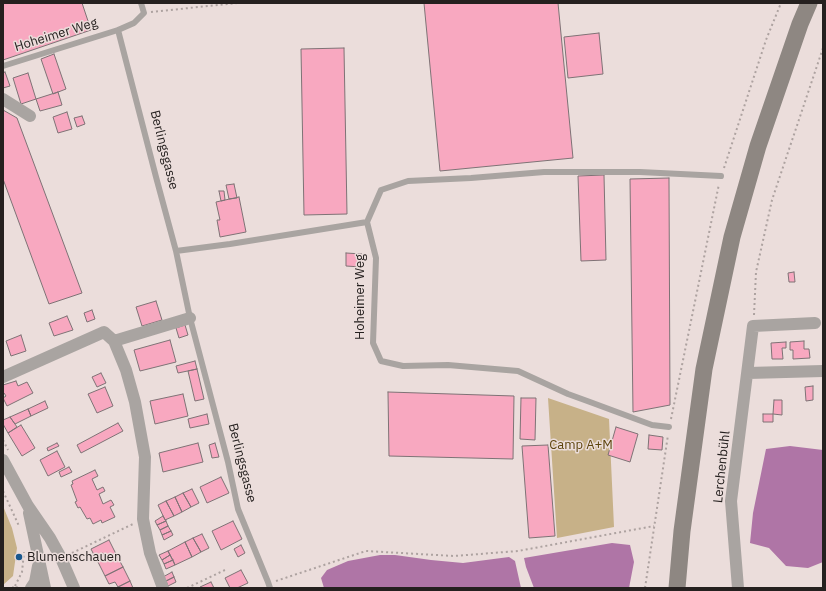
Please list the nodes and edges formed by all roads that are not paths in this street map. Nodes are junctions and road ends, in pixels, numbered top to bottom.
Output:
1 (141, 3) edge
2 (809, 3) edge
3 (118, 30) junction
4 (3, 66) edge
5 (3, 99) edge
6 (30, 116) dead end
7 (721, 176) road end
8 (367, 222) junction
9 (176, 251) junction
10 (190, 318) junction
11 (815, 322) dead end
12 (114, 341) junction
13 (823, 371) edge
14 (748, 373) junction
15 (3, 377) edge
16 (669, 427) road end
17 (3, 460) edge
18 (28, 506) junction
19 (38, 559) junction
20 (72, 585) edge
21 (269, 586) edge
22 (31, 588) edge
23 (45, 588) edge
24 (163, 588) edge
25 (677, 588) edge
26 (738, 588) edge

1 - 3 lane
2 - 25 main road
3 - 4 lane, Hoheimer Weg
3 - 9 lane, Berlingsgasse
5 - 6 street
7 - 8 lane
8 - 9 lane
8 - 16 lane, Hoheimer Weg
9 - 10 lane, Berlingsgasse
10 - 12 street
10 - 21 lane, Berlingsgasse
11 - 14 street, Lerchenbühl
12 - 15 street
12 - 24 street
13 - 14 street
14 - 26 street, Lerchenbühl
17 - 18 street
18 - 19 street
18 - 20 street
19 - 22 street
19 - 23 street

